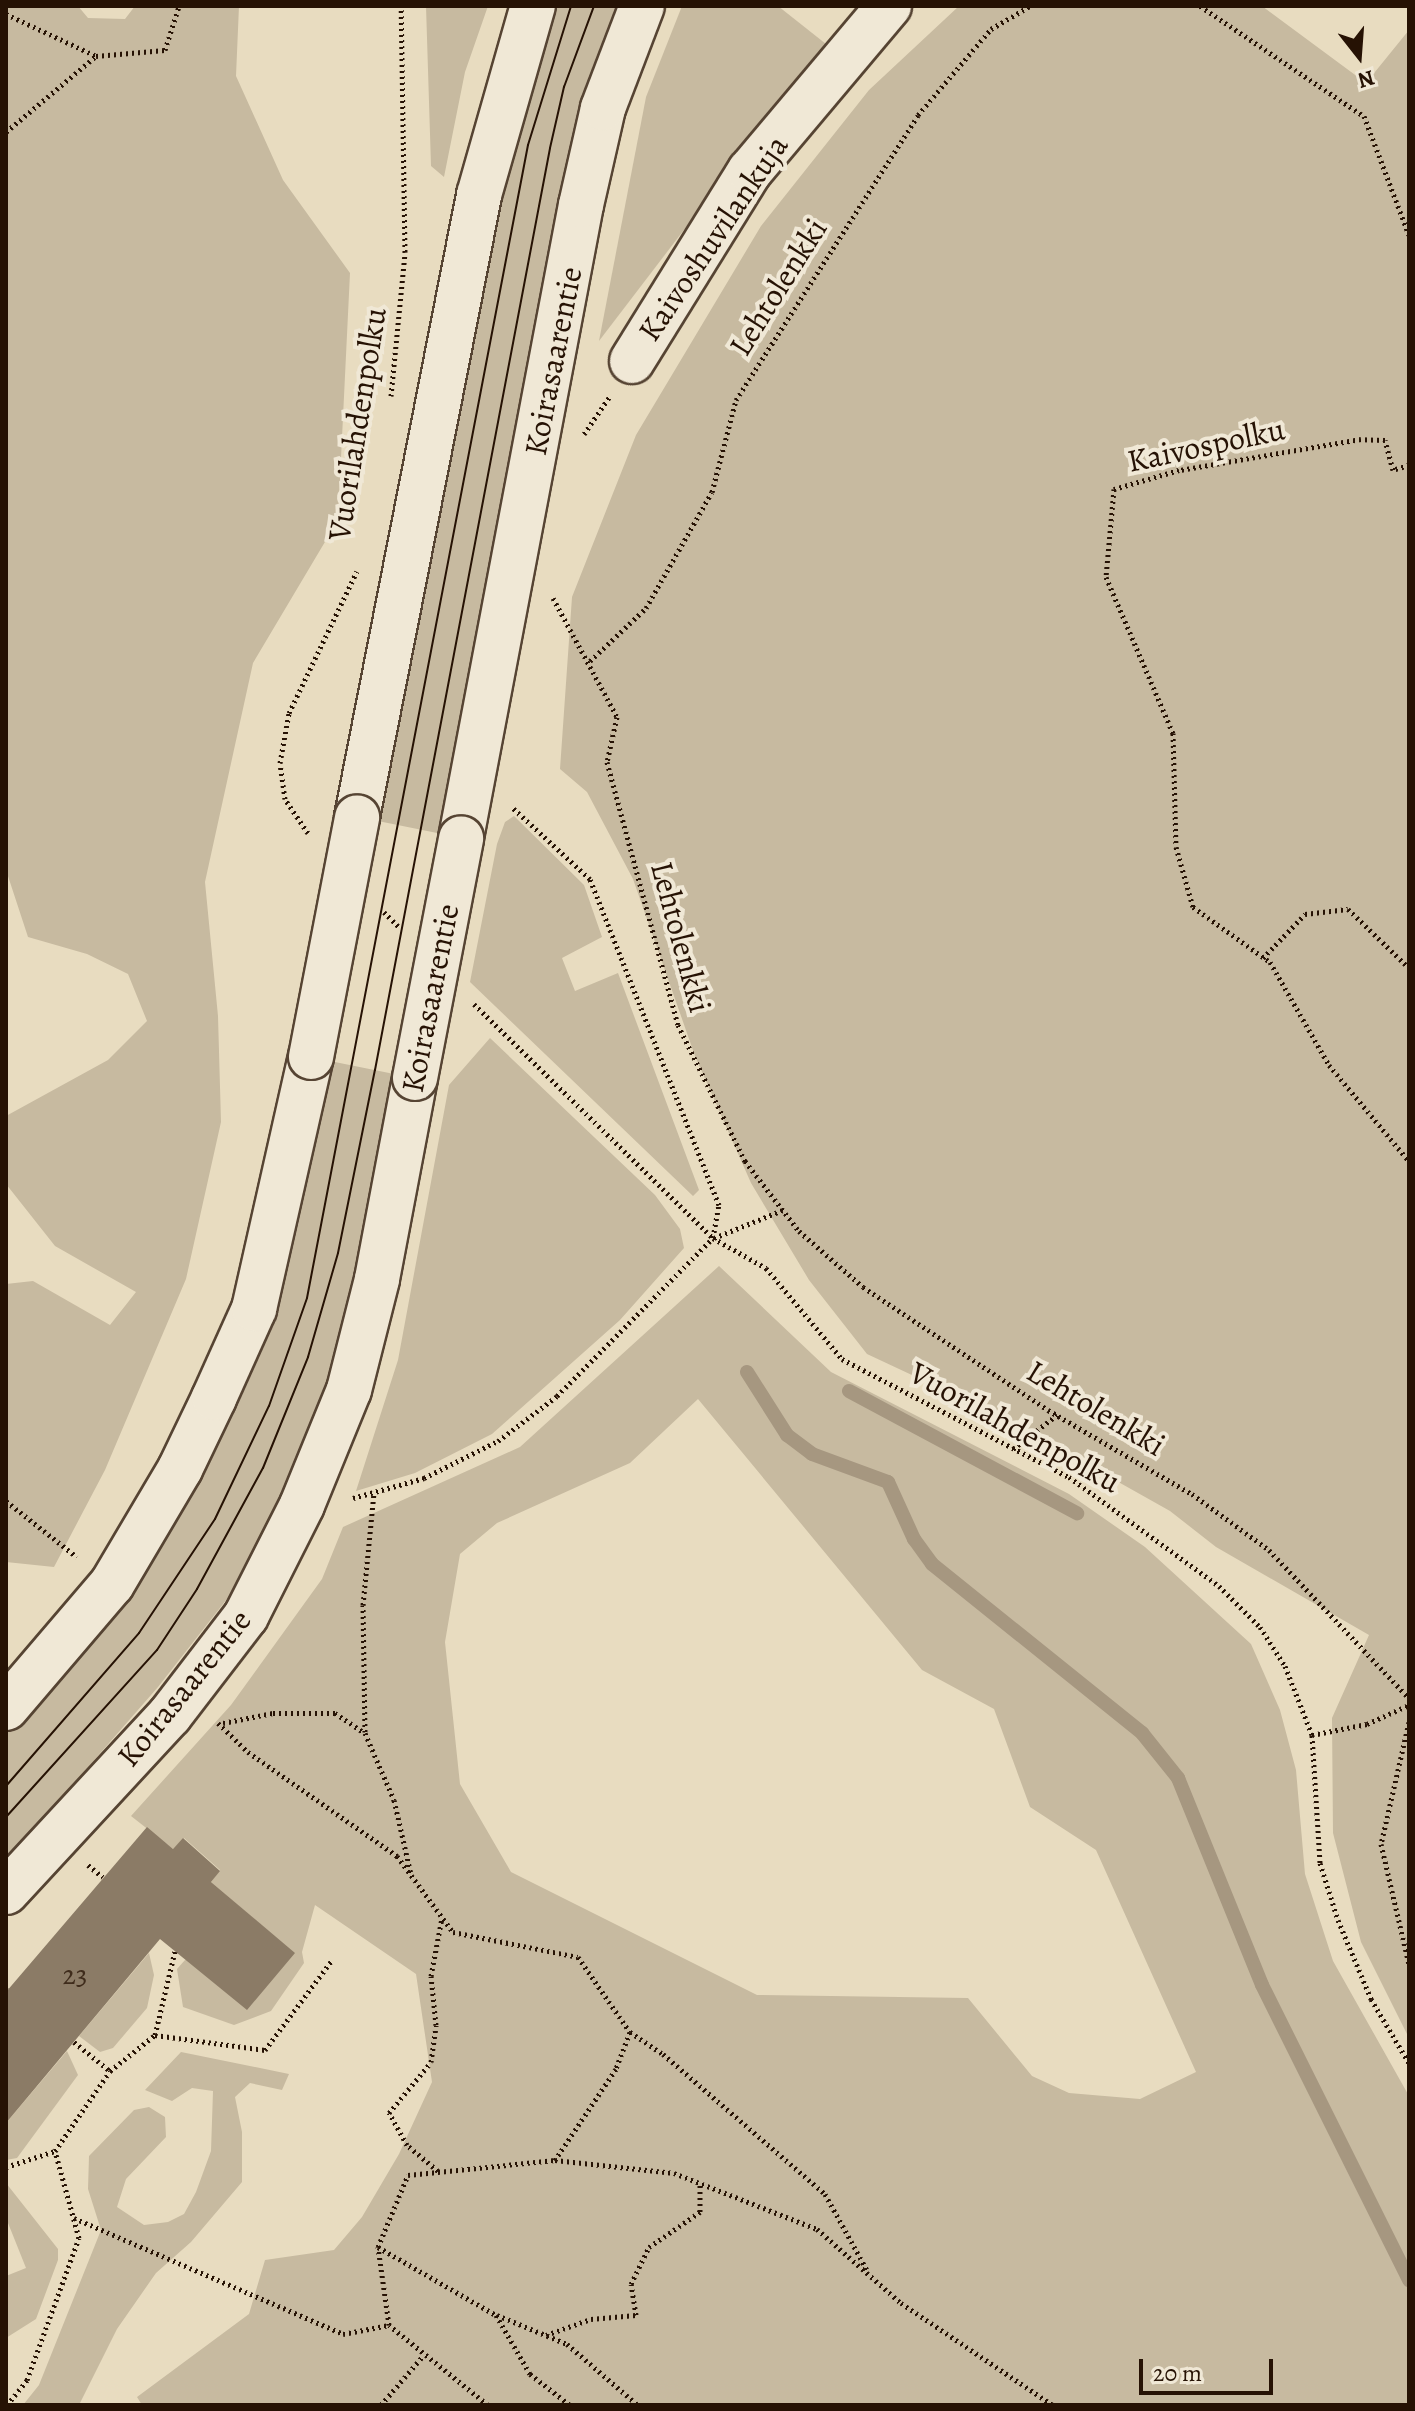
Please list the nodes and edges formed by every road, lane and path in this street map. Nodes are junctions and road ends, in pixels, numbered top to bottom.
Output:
1 (179, 6) edge
2 (401, 6) edge
3 (533, 6) edge
4 (642, 6) edge
5 (889, 6) edge
6 (1030, 6) edge
7 (1200, 6) edge
8 (6, 14) edge
9 (96, 56) junction
10 (6, 132) edge
11 (1409, 235) edge
12 (632, 361) joint
13 (389, 410) dead end
14 (576, 446) dead end
15 (1409, 465) edge
16 (358, 568) dead end
17 (547, 588) dead end
18 (590, 661) junction
19 (508, 804) dead end
20 (313, 839) dead end
21 (377, 904) dead end
22 (408, 937) dead end
23 (1263, 958) junction
24 (1409, 968) edge
25 (472, 1002) dead end
26 (1409, 1161) edge
27 (783, 1210) junction
28 (713, 1238) junction
29 (1057, 1415) junction
30 (1013, 1449) junction
31 (374, 1492) junction
32 (348, 1500) dead end
33 (6, 1501) edge
34 (87, 1566) dead end
35 (1409, 1698) edge
36 (1409, 1705) edge
37 (6, 1708) edge
38 (1409, 1722) edge
39 (365, 1733) junction
40 (1312, 1735) junction
41 (412, 1876) junction
42 (6, 1892) edge
43 (442, 1918) junction
44 (175, 1951) dead end
45 (332, 1960) dead end
46 (1409, 1964) edge
47 (630, 2032) junction
48 (155, 2035) junction
49 (74, 2042) dead end
50 (1409, 2063) edge
51 (110, 2071) junction
52 (55, 2151) junction
53 (555, 2160) junction
54 (6, 2167) edge
55 (438, 2172) junction
56 (700, 2183) junction
57 (74, 2218) junction
58 (378, 2247) junction
59 (871, 2276) junction
60 (496, 2315) junction
61 (389, 2325) junction
62 (546, 2335) junction
63 (423, 2356) junction
64 (7, 2405) edge
65 (381, 2405) edge
66 (488, 2405) edge
67 (570, 2405) edge
68 (638, 2405) edge
69 (1053, 2405) edge

1 - 9 path
2 - 13 path, Vuorilahdenpolku
3 - 37 street, bridge
4 - 42 street, Koirasaarentie, bridge
5 - 12 street, Kaivoshuvilankuja
6 - 18 path, Lehtolenkki
7 - 11 path
8 - 9 path
9 - 10 path
12 - 14 path
15 - 23 path, Kaivospolku
16 - 20 path, Vuorilahdenpolku
17 - 18 path
18 - 27 path, Lehtolenkki
19 - 28 path
21 - 22 path
23 - 24 path
23 - 26 path, Kaivospolku
25 - 28 path
27 - 28 path
27 - 29 path, Lehtolenkki
28 - 30 path, Vuorilahdenpolku
28 - 31 path
29 - 30 path
29 - 35 path, Lehtolenkki
30 - 40 path, Vuorilahdenpolku
31 - 32 path
31 - 39 path
33 - 34 path
36 - 40 path
38 - 46 path
39 - 41 path
39 - 41 path
40 - 50 path, Vuorilahdenpolku
41 - 43 path
43 - 47 path
43 - 55 path
44 - 48 path
45 - 48 path
47 - 53 path
47 - 59 path
48 - 51 path
49 - 51 path
51 - 52 path
52 - 54 path
52 - 57 path
53 - 55 path
53 - 56 path
55 - 58 path
56 - 59 path
56 - 62 path
57 - 61 path
57 - 64 path
58 - 60 path
58 - 61 path
59 - 69 path
60 - 62 path
60 - 67 path
61 - 63 path
62 - 68 path
63 - 65 path
63 - 66 path

